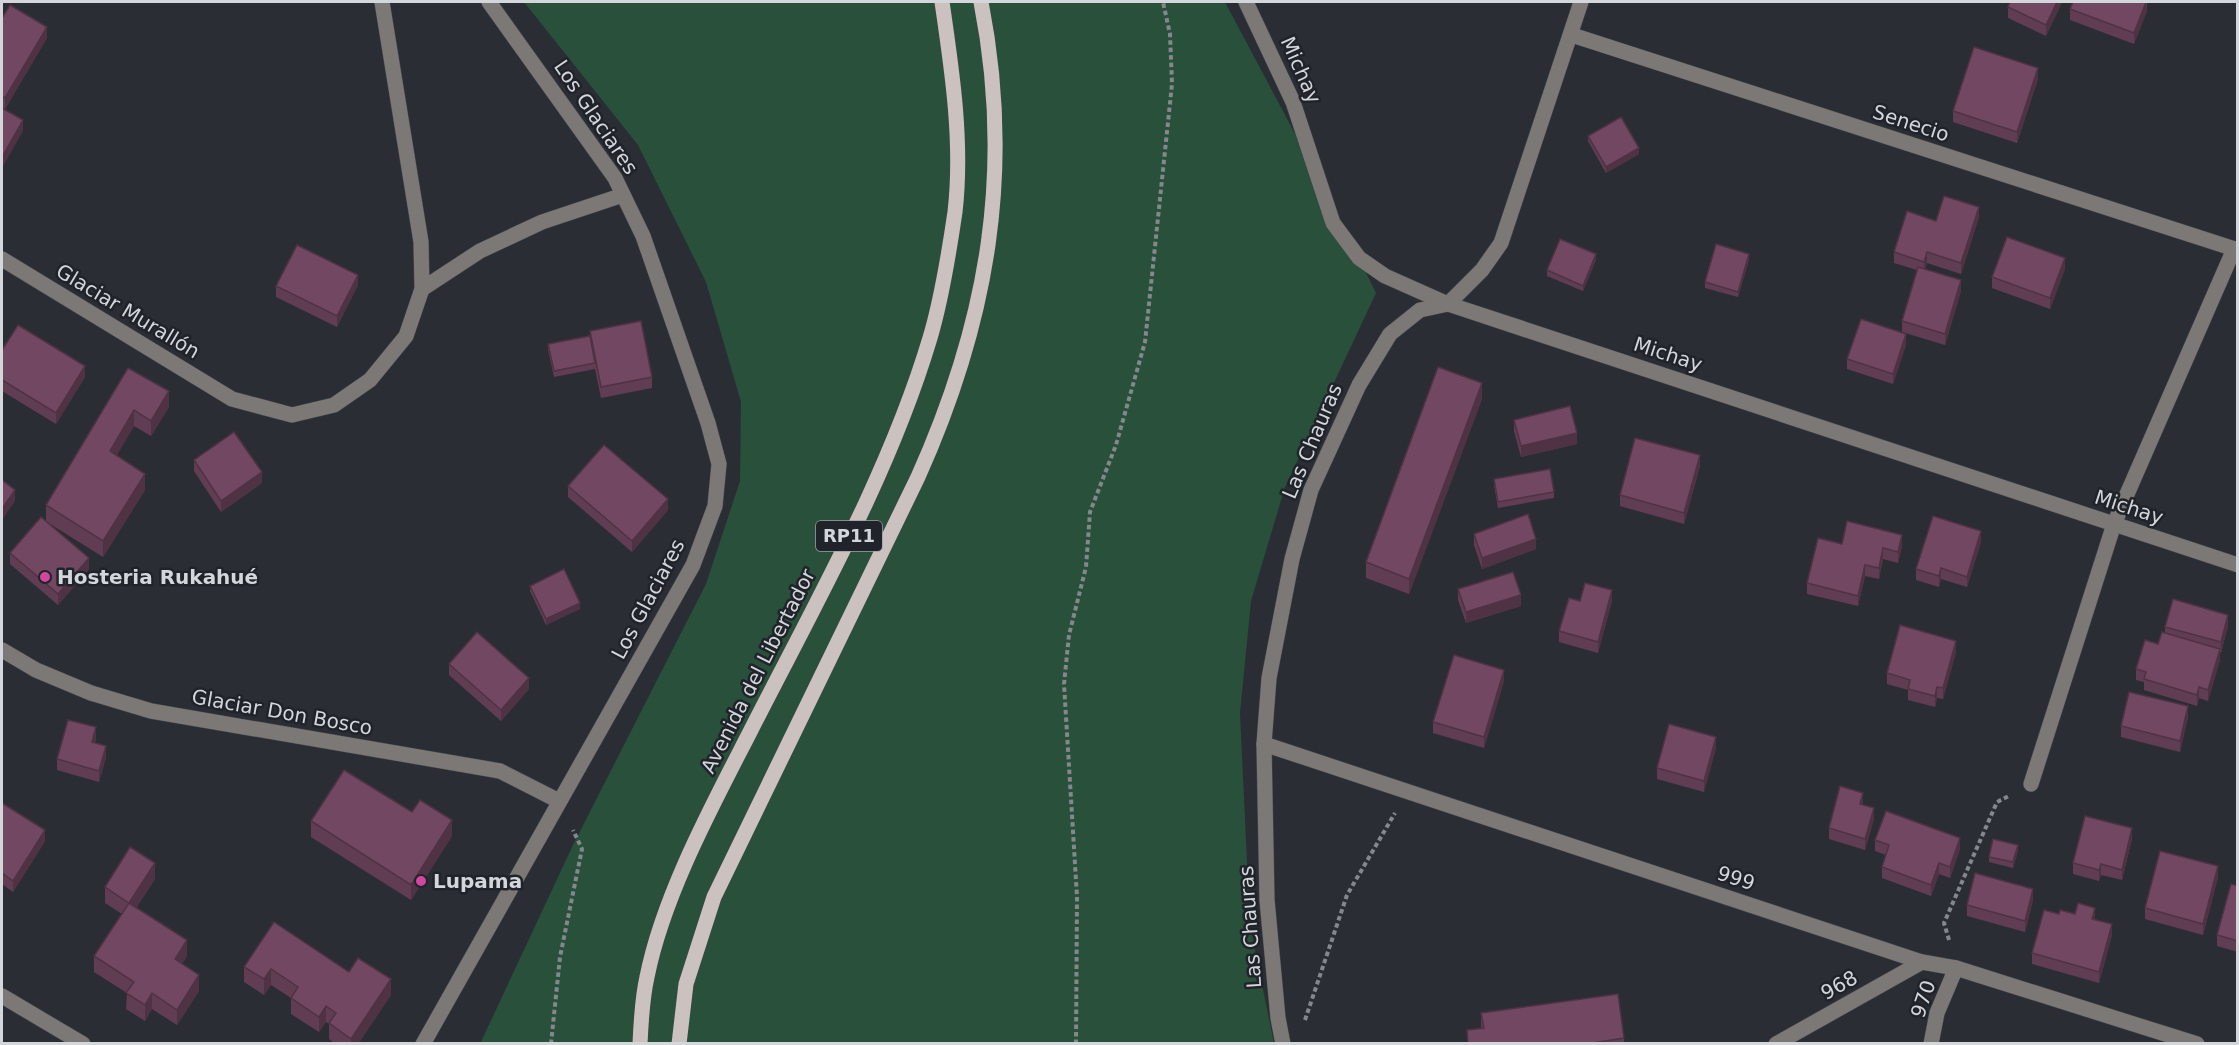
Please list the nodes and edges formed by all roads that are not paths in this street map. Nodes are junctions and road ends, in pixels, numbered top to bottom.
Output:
1 (382, 2) edge
2 (489, 2) edge
3 (942, 2) edge
4 (981, 2) edge
5 (1246, 2) edge
6 (1581, 2) edge
7 (1572, 35) junction
8 (623, 195) junction
9 (2236, 250) edge
10 (2, 259) edge
11 (422, 289) junction
12 (1449, 304) junction
13 (2114, 524) junction
14 (2238, 565) edge
15 (2, 650) edge
16 (1264, 744) junction
17 (2031, 784) road end
18 (559, 801) junction
19 (1922, 962) junction
20 (1956, 968) junction
21 (2, 996) edge
22 (83, 1044) edge
23 (423, 1044) edge
24 (640, 1044) edge
25 (678, 1044) edge
26 (1283, 1044) edge
27 (1776, 1044) edge
28 (1931, 1044) edge
29 (2197, 1044) edge

1 - 11 street
2 - 8 street, Los Glaciares
3 - 24 main road, Avenida del Libertador / RP11
4 - 25 main road, RP11
5 - 12 street, Michay
6 - 7 street
7 - 9 street, Senecio
7 - 12 street
8 - 11 street
8 - 18 street, Los Glaciares
9 - 13 street
10 - 11 street, Glaciar Murallón
12 - 13 street, Michay
12 - 16 street, Las Chauras
13 - 14 street, Michay
13 - 17 street
15 - 18 street, Glaciar Don Bosco
16 - 19 street, 999
16 - 26 street, Las Chauras
18 - 23 street, Los Glaciares
19 - 20 street, 999
19 - 27 street, 968
20 - 28 street, 970
20 - 29 street, 999
21 - 22 street

